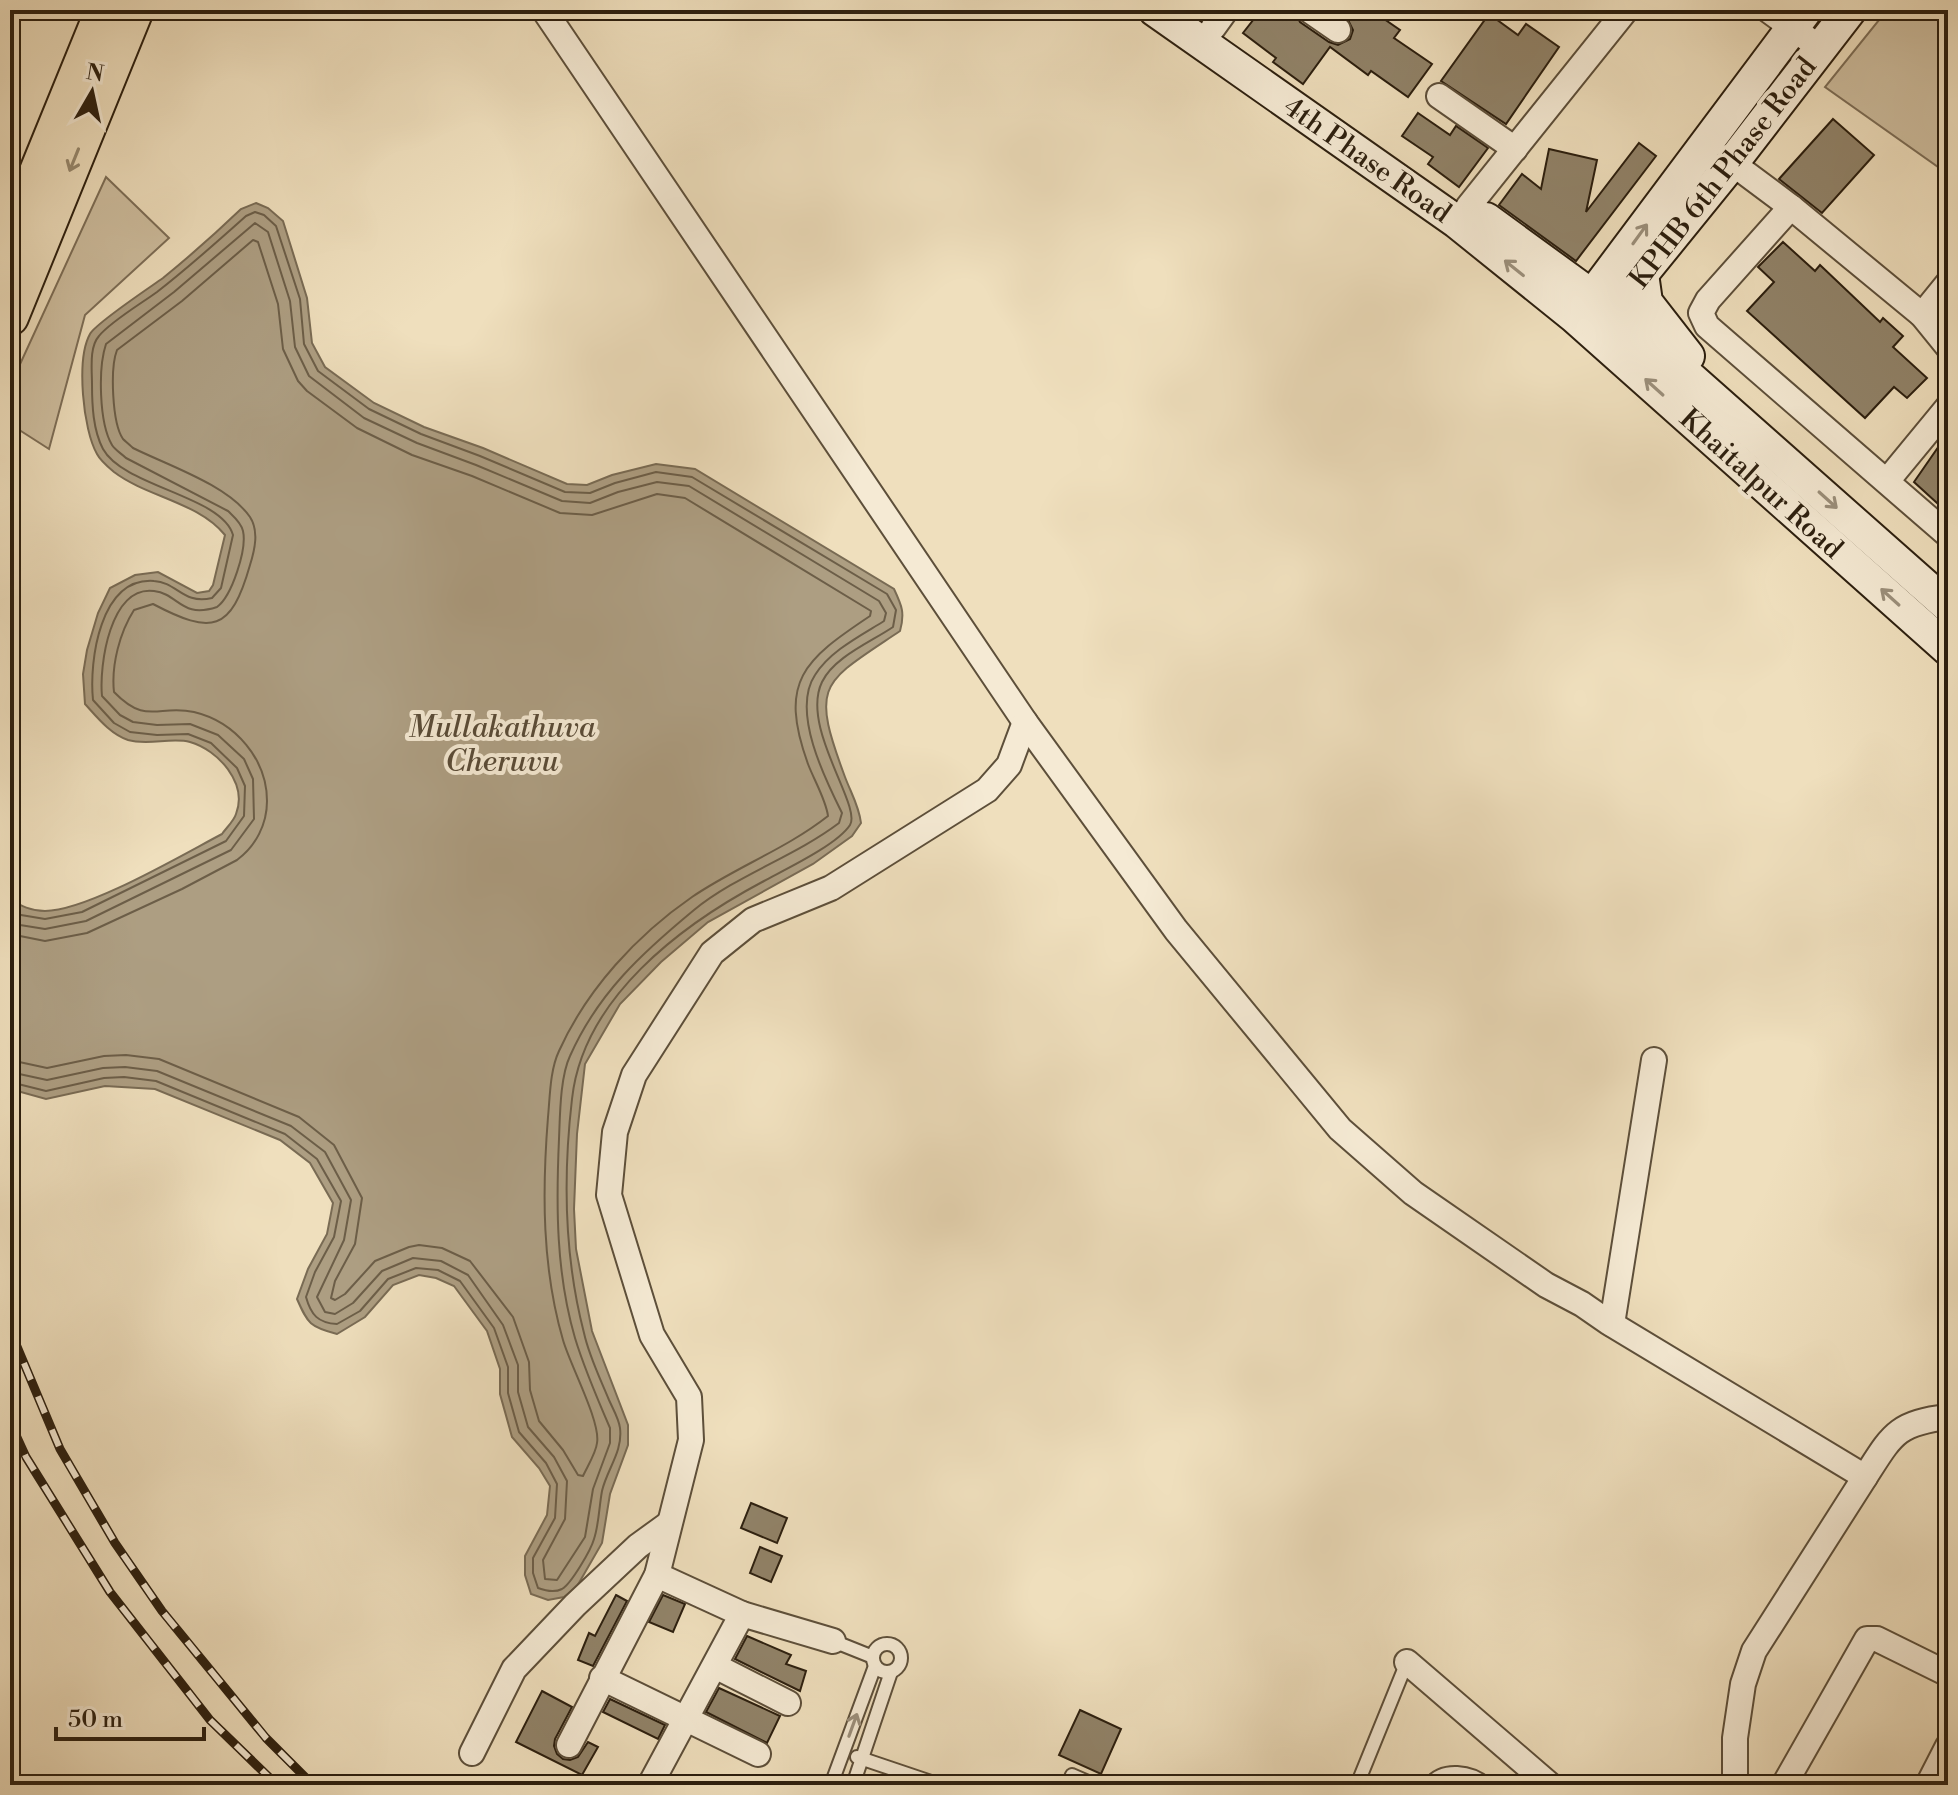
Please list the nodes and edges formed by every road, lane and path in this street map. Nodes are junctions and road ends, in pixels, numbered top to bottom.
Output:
1 (104, 10) edge
2 (135, 10) edge
3 (544, 10) edge
4 (1155, 10) edge
5 (1309, 10) edge
6 (1626, 10) edge
7 (1850, 10) edge
8 (1209, 16) edge
9 (1789, 16) edge
10 (1338, 30) dead end
11 (1820, 48) junction
12 (1439, 96) dead end
13 (1515, 149) junction
14 (1732, 163) junction
15 (1468, 207) junction
16 (1791, 207) junction
17 (10, 240) edge
18 (1642, 274) junction
19 (1948, 283) edge
20 (1593, 315) junction
21 (1922, 315) junction
22 (10, 317) edge
23 (1948, 347) edge
24 (1711, 397) junction
25 (1948, 407) edge
26 (1887, 481) junction
27 (1948, 535) edge
28 (1948, 606) edge
29 (1948, 649) edge
30 (1025, 722) junction
31 (1654, 1060) dead end
32 (1612, 1324) junction
33 (1948, 1417) edge
34 (1865, 1477) junction
35 (667, 1525) junction
36 (657, 1575) junction
37 (742, 1614) junction
38 (833, 1641) joint
39 (874, 1661) junction
40 (1407, 1662) joint
41 (715, 1666) junction
42 (891, 1672) junction
43 (1948, 1674) edge
44 (602, 1678) junction
45 (788, 1703) dead end
46 (685, 1718) junction
47 (569, 1745) dead end
48 (1948, 1746) edge
49 (843, 1752) junction
50 (472, 1753) dead end
51 (758, 1754) dead end
52 (862, 1758) junction
53 (650, 1785) edge
54 (831, 1785) edge
55 (853, 1785) edge
56 (940, 1785) edge
57 (1068, 1785) edge
58 (1095, 1785) edge
59 (1357, 1785) edge
60 (1429, 1785) edge
61 (1487, 1785) edge
62 (1550, 1785) edge
63 (1735, 1785) edge
64 (1784, 1785) edge
65 (1928, 1785) edge

1 - 17 main road
2 -> 22 main road
3 - 30 street
20 -> 4 street, 4th Phase Road
5 - 10 street
6 - 13 street
7 - 11 street, KPHB 6th Phase Road
8 - 15 street, 4th Phase Road
9 - 11 street
20 -> 9 street, KPHB 6th Phase Road
11 - 14 street, KPHB 6th Phase Road
12 - 13 street
13 - 15 street
14 - 16 street
14 - 18 street, KPHB 6th Phase Road
15 - 20 street, 4th Phase Road
16 - 21 street
16 - 26 street
18 - 20 street, KPHB 6th Phase Road
18 - 24 street
19 - 21 street
20 - 24 street, Khaitalpur Road
29 -> 20 street, Khaitalpur Road
21 - 23 street
24 -> 28 street, Khaitalpur Road
25 - 26 street
26 - 27 street
30 - 32 street
30 - 35 street
31 - 32 street
32 - 34 street
33 - 34 street
34 - 63 street
35 - 36 street
35 - 50 street
36 - 37 street
36 - 44 street
37 - 38 street
37 - 41 street
38 - 39 lane
39 - 42 lane
39 - 42 lane
49 -> 39 lane
40 - 59 lane
40 - 62 street
41 - 45 street
41 - 46 street
42 - 52 lane
43 - 64 street
44 - 46 street
44 - 47 street
46 - 51 street
46 - 53 street
48 - 65 street
49 - 52 lane
49 - 54 lane
52 - 55 lane
52 - 56 lane
57 - 58 lane
60 - 61 lane

